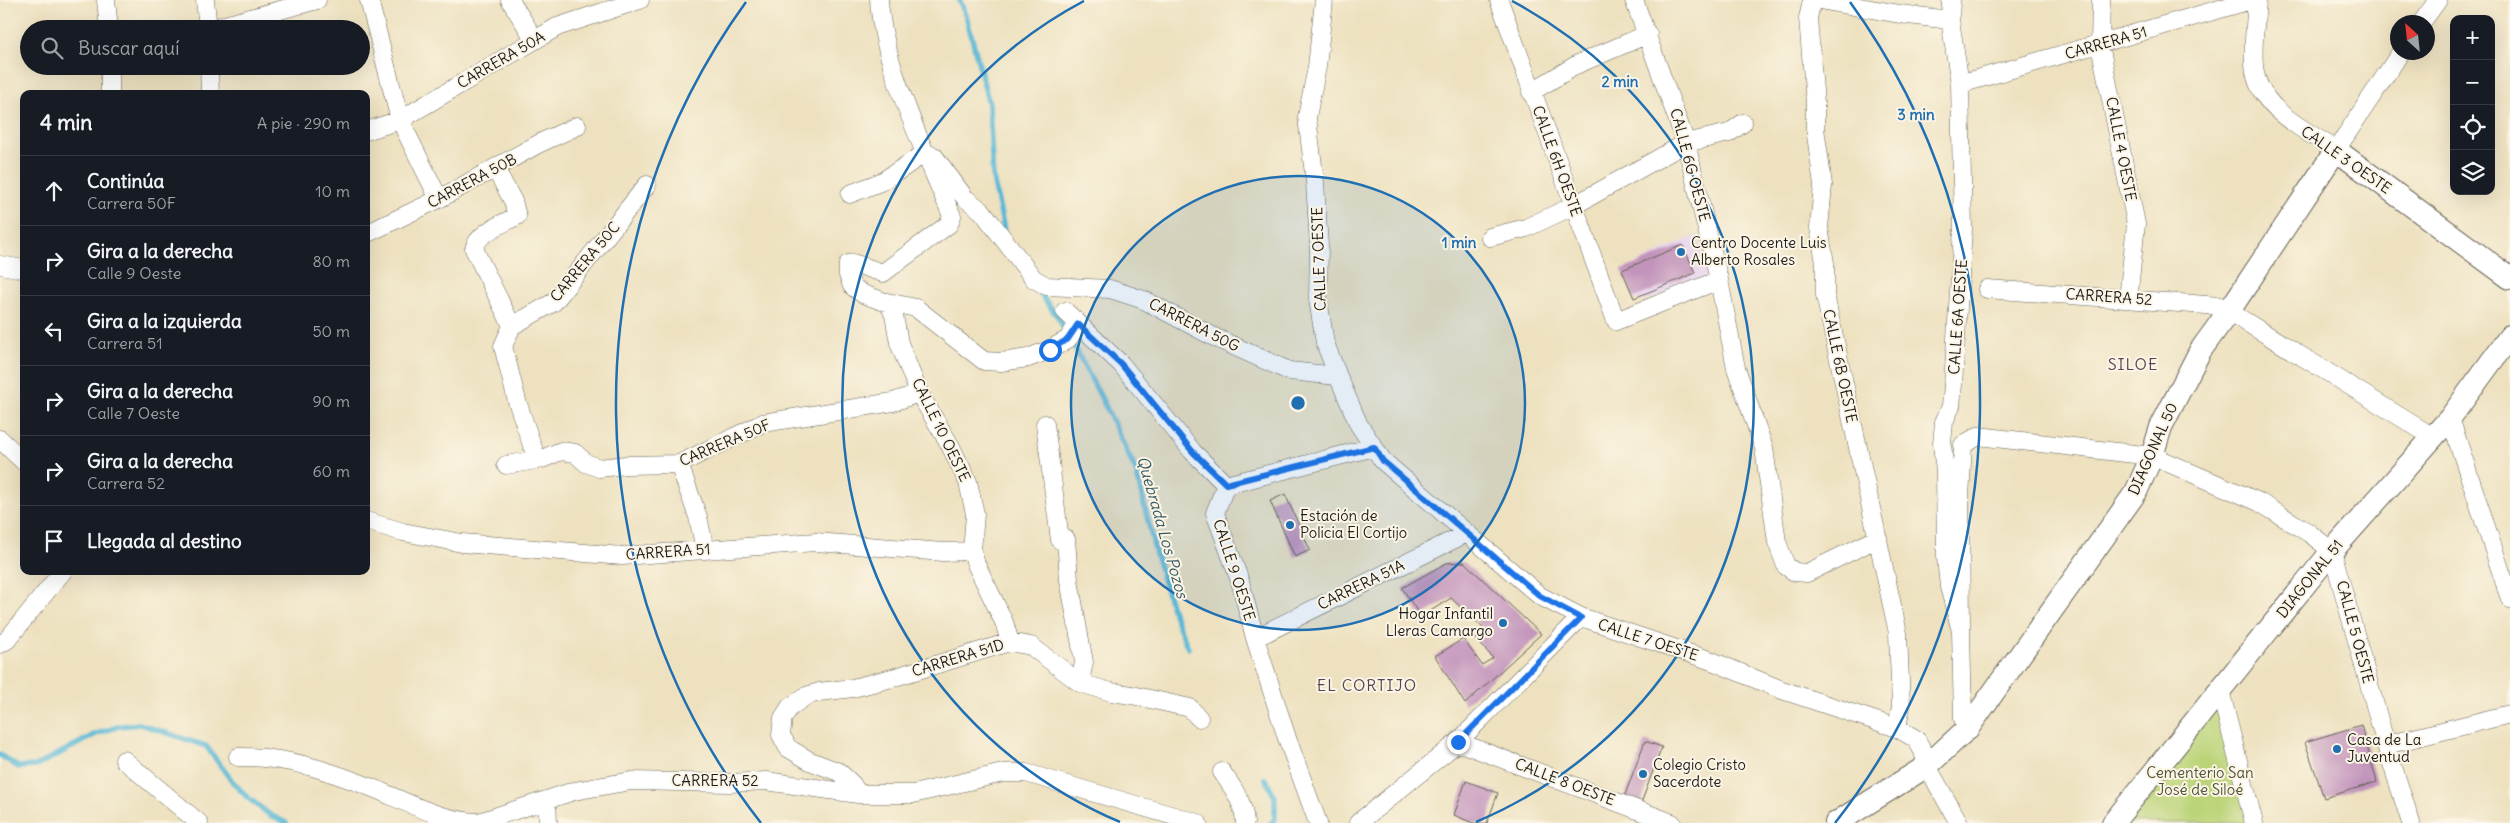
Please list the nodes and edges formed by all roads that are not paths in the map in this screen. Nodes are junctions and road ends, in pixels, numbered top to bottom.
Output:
1 (106, 0) edge
2 (205, 0) edge
3 (318, 0) edge
4 (368, 0) edge
5 (510, 0) edge
6 (640, 0) edge
7 (879, 0) edge
8 (1324, 0) edge
9 (1499, 0) edge
10 (1634, 0) edge
11 (1816, 0) edge
12 (1951, 0) edge
13 (2102, 0) edge
14 (2251, 0) edge
15 (2257, 0) edge
16 (2438, 0) edge
17 (605, 4) edge
18 (2427, 15) edge
19 (108, 20) edge
20 (208, 20) edge
21 (243, 20) edge
22 (1950, 20) junction
23 (1648, 34) junction
24 (535, 40) junction
25 (2100, 45) junction
26 (2397, 60) edge
27 (110, 75) edge
28 (209, 75) edge
29 (1960, 84) junction
30 (110, 90) edge
31 (210, 90) edge
32 (1531, 92) junction
33 (400, 120) junction
34 (1743, 123) dead end
35 (577, 126) dead end
36 (370, 130) edge
37 (1686, 143) junction
38 (2336, 150) junction
39 (925, 153) junction
40 (496, 170) junction
41 (647, 185) dead end
42 (850, 194) dead end
43 (439, 199) junction
44 (1573, 206) junction
45 (370, 232) edge
46 (1490, 237) dead end
47 (0, 265) edge
48 (20, 268) edge
49 (2510, 278) edge
50 (1719, 280) junction
51 (1988, 289) dead end
52 (2128, 299) junction
53 (890, 304) junction
54 (1065, 311) dead end
55 (2229, 311) junction
56 (1078, 324) junction
57 (512, 326) junction
58 (2510, 336) edge
59 (1338, 376) junction
60 (919, 392) junction
61 (2450, 418) junction
62 (1045, 424) dead end
63 (2433, 437) junction
64 (0, 439) edge
65 (1374, 447) junction
66 (2152, 456) junction
67 (20, 458) edge
68 (537, 460) junction
69 (679, 464) junction
70 (506, 465) dead end
71 (1226, 484) junction
72 (370, 522) edge
73 (1467, 533) junction
74 (1878, 538) junction
75 (705, 549) junction
76 (972, 551) junction
77 (2332, 551) junction
78 (60, 575) edge
79 (2510, 599) edge
80 (1581, 618) junction
81 (1961, 630) junction
82 (1255, 638) junction
83 (1010, 642) junction
84 (0, 644) edge
85 (1080, 683) junction
86 (2220, 690) junction
87 (2510, 714) edge
88 (1199, 718) dead end
89 (1896, 728) junction
90 (1968, 728) junction
91 (1458, 742) junction
92 (2386, 745) junction
93 (238, 757) dead end
94 (124, 760) dead end
95 (1927, 766) junction
96 (1222, 772) dead end
97 (858, 794) junction
98 (546, 800) junction
99 (199, 823) edge
100 (548, 823) edge
101 (1198, 823) edge
102 (1245, 823) edge
103 (1318, 823) edge
104 (1358, 823) edge
105 (1672, 823) edge
106 (1836, 823) edge
107 (1960, 823) edge
108 (2113, 823) edge
109 (2254, 823) edge
110 (2411, 823) edge

1 - 19 street
2 - 20 street
3 - 21 street
4 - 33 street
5 - 24 street
6 - 17 street, CARRERA 50A
7 - 39 street
8 - 59 street, CALLE 7 OESTE
9 - 32 street, CALLE 6H OESTE
10 - 23 street, CALLE 6G OESTE
11 - 22 street
11 - 74 street, CALLE 6B OESTE
12 - 22 street, CALLE 6A OESTE
13 - 25 street, CALLE 4 OESTE
14 - 25 street, CARRERA 51
15 - 38 street, CALLE 3 OESTE
16 - 18 street
17 - 24 street, CARRERA 50A
22 - 29 street, CALLE 6A OESTE
23 - 32 street
23 - 37 street, CALLE 6G OESTE
24 - 33 street, CARRERA 50A
25 - 29 street, CARRERA 51
25 - 52 street, CALLE 4 OESTE
26 - 38 street, DIAGONAL 50
27 - 30 street
28 - 31 street
29 - 81 street, CALLE 6A OESTE
32 - 44 street, CALLE 6H OESTE
33 - 36 street, CARRERA 50A
33 - 43 street
34 - 37 street
35 - 40 street, CARRERA 50B
37 - 44 street
37 - 50 street, CALLE 6G OESTE
38 - 49 street, CALLE 3 OESTE
38 - 55 street, DIAGONAL 50
39 - 42 street
39 - 53 street
39 - 59 street, CARRERA 50G
40 - 43 street, CARRERA 50B
40 - 57 street
41 - 57 street, CARRERA 50C
43 - 45 street, CARRERA 50B
44 - 46 street
44 - 50 street, CALLE 6H OESTE
47 - 48 street
50 - 74 street, CALLE 6G OESTE
51 - 52 street, CARRERA 52
52 - 55 street, CARRERA 52
53 - 56 street
53 - 60 street, CALLE 10 OESTE
54 - 56 street
55 - 63 street
55 - 66 street, DIAGONAL 50
56 - 71 street
57 - 68 street
58 - 61 street, DIAGONAL 51
59 - 65 street, CALLE 7 OESTE
60 - 69 street, CARRERA 50F
60 - 76 street, CALLE 10 OESTE
61 - 63 street, DIAGONAL 51
61 - 79 street
62 - 85 street
63 - 77 street, DIAGONAL 51
64 - 67 street
65 - 71 street
65 - 73 street, CALLE 7 OESTE
66 - 77 street
66 - 81 street, CALLE 6A OESTE
66 - 90 street, DIAGONAL 50
68 - 69 street, CARRERA 50F
68 - 70 street, CARRERA 50F
69 - 75 street
71 - 82 street, CALLE 9 OESTE
72 - 75 street, CARRERA 51
73 - 80 street, CALLE 7 OESTE
73 - 82 street, CARRERA 51A
74 - 89 street, CALLE 6B OESTE
75 - 76 street, CARRERA 51
76 - 83 street, CALLE 10 OESTE
77 - 86 street, DIAGONAL 51
77 - 92 street, CALLE 5 OESTE
78 - 84 street
80 - 89 street, CALLE 7 OESTE
80 - 91 street
81 - 90 street, CALLE 6A OESTE
82 - 103 street, CALLE 9 OESTE
83 - 85 street, CARRERA 51D
83 - 97 street, CARRERA 51D
85 - 88 street, CARRERA 51D
86 - 108 street, DIAGONAL 51
86 - 109 street
87 - 92 street
89 - 95 street, CALLE 7 OESTE
90 - 95 street, DIAGONAL 50
91 - 104 street
91 - 105 street, CALLE 8 OESTE
92 - 110 street, CALLE 5 OESTE
93 - 98 street, CARRERA 52
94 - 99 street
95 - 106 street, DIAGONAL 50
95 - 107 street, CALLE 7 OESTE
96 - 102 street
97 - 98 street, CARRERA 52
97 - 101 street, CARRERA 52
98 - 100 street

